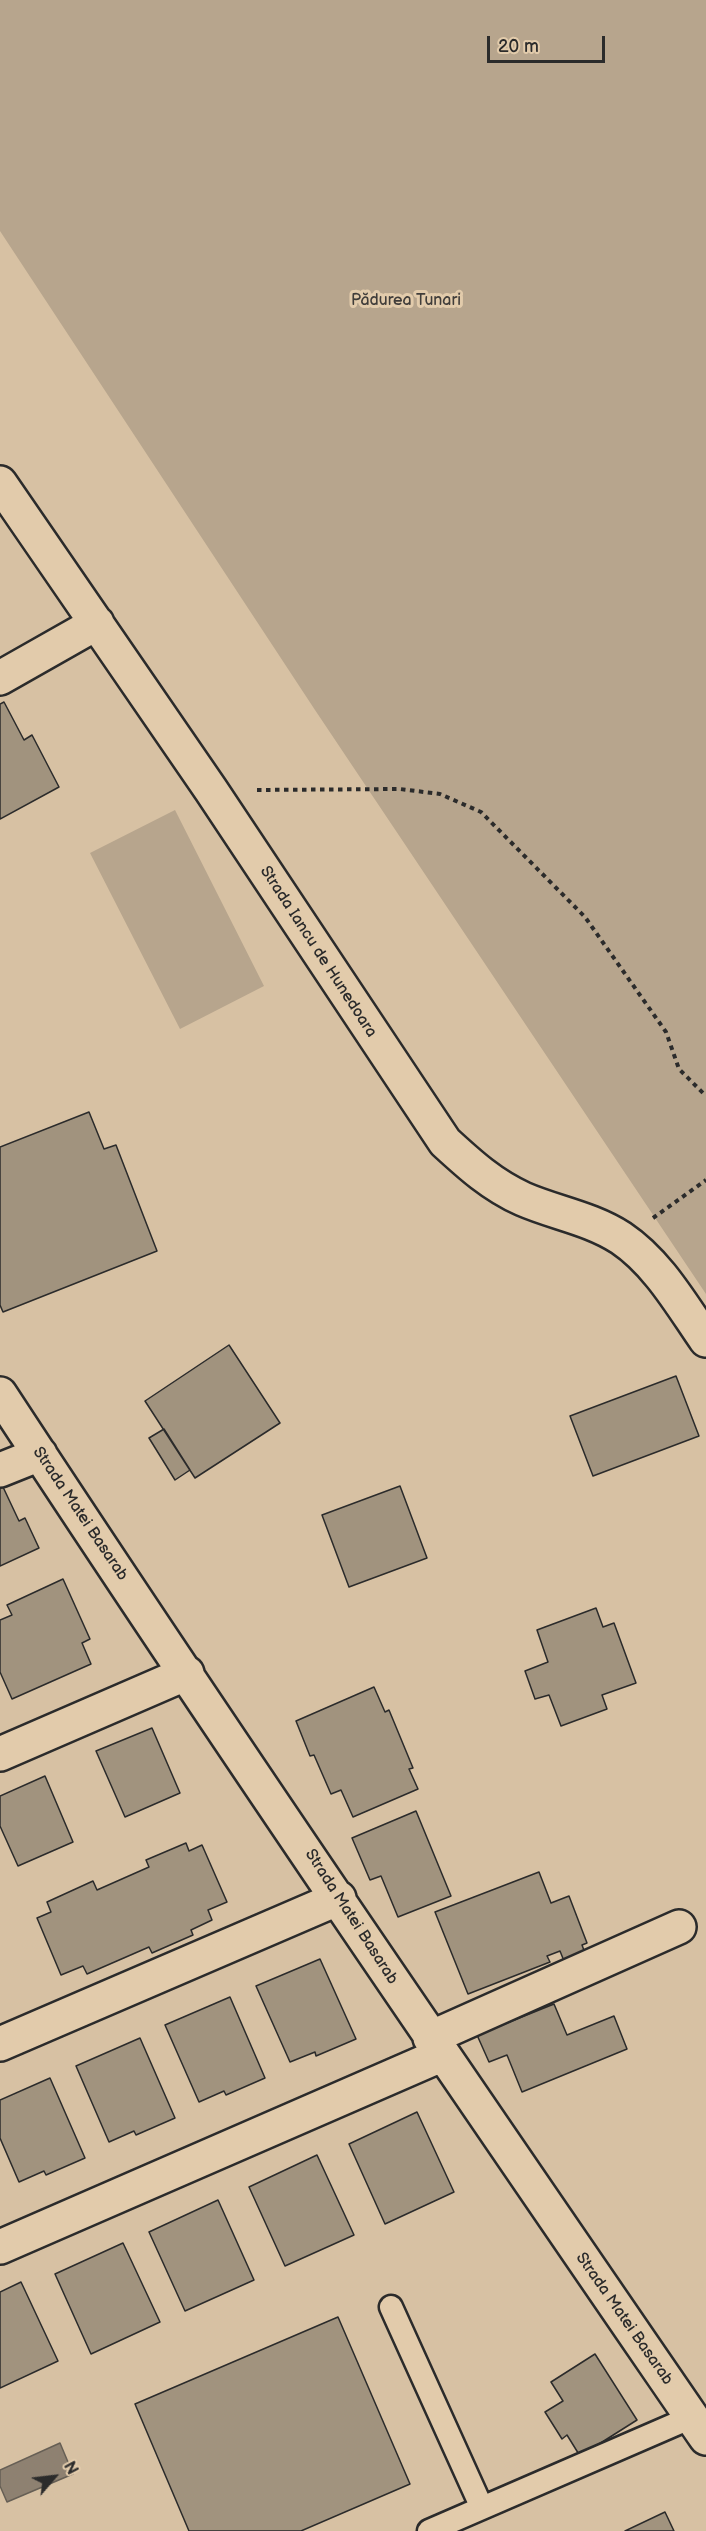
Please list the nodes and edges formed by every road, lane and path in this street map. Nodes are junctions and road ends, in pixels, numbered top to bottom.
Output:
1 (0, 483) edge
2 (97, 623) junction
3 (0, 678) edge
4 (211, 790) junction
5 (706, 1096) edge
6 (706, 1180) edge
7 (622, 1239) junction
8 (706, 1340) edge
9 (0, 1394) edge
10 (40, 1454) junction
11 (0, 1470) edge
12 (187, 1673) junction
13 (0, 1754) edge
14 (339, 1898) junction
15 (679, 1927) dead end
16 (0, 2044) edge
17 (436, 2046) junction
18 (0, 2247) edge
19 (391, 2307) dead end
20 (699, 2427) edge
21 (482, 2508) junction
22 (429, 2531) edge

1 - 2 street, Strada Iancu de Hunedoara
2 - 3 street
2 - 4 street, Strada Iancu de Hunedoara
4 - 5 path
4 - 7 street, Strada Iancu de Hunedoara
6 - 7 path
7 - 8 street, Strada Iancu de Hunedoara
9 - 10 street, Strada Matei Basarab
10 - 11 street
10 - 12 street, Strada Matei Basarab
12 - 13 street
12 - 14 street, Strada Matei Basarab
14 - 16 street
14 - 17 street, Strada Matei Basarab
15 - 17 street
17 - 18 street
17 - 20 street, Strada Matei Basarab
19 - 21 lane
20 - 21 lane
21 - 22 lane

